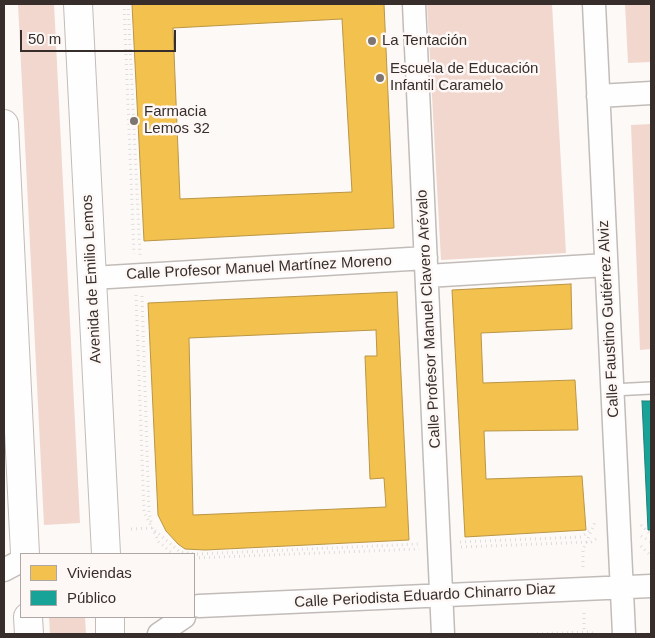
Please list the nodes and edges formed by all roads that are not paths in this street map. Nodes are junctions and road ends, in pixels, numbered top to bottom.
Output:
1 (78, 4) edge
2 (414, 4) edge
3 (594, 4) edge
4 (651, 92) edge
5 (598, 96) junction
6 (4, 124) edge
7 (606, 265) junction
8 (426, 267) junction
9 (92, 278) junction
10 (10, 361) edge
11 (651, 388) edge
12 (612, 390) junction
13 (25, 553) edge
14 (106, 553) edge
15 (20, 562) edge
16 (4, 570) edge
17 (651, 586) edge
18 (622, 587) junction
19 (442, 595) junction
20 (195, 609) edge
21 (28, 618) edge
22 (110, 618) edge
23 (181, 618) edge
24 (29, 634) edge
25 (110, 634) edge
26 (159, 634) edge
27 (443, 634) edge
28 (624, 634) edge

1 - 9 street, Avenida de Emilio Lemos
2 - 8 street, Calle Profesor Manuel Clavero Arévalo
3 - 5 street, Calle Faustino Gutiérrez Alviz
4 - 5 street
5 - 7 street, Calle Faustino Gutiérrez Alviz
6 - 10 street
7 - 8 street, Calle Profesor Manuel Martínez Moreno
7 - 12 street, Calle Faustino Gutiérrez Alviz
8 - 9 street, Calle Profesor Manuel Martínez Moreno
8 - 19 street, Calle Profesor Manuel Clavero Arévalo
9 - 14 street, Avenida de Emilio Lemos
10 - 13 street
11 - 12 lane
12 - 18 street, Calle Faustino Gutiérrez Alviz
15 - 16 street
17 - 18 street, Calle Periodista Eduardo Chinarro Diaz
18 - 19 street, Calle Periodista Eduardo Chinarro Diaz
18 - 28 street, Calle Faustino Gutiérrez Alviz
19 - 20 street, Calle Periodista Eduardo Chinarro Diaz
19 - 27 street, Calle Profesor Manuel Clavero Arévalo
21 - 24 street
22 - 25 street
23 - 26 street

